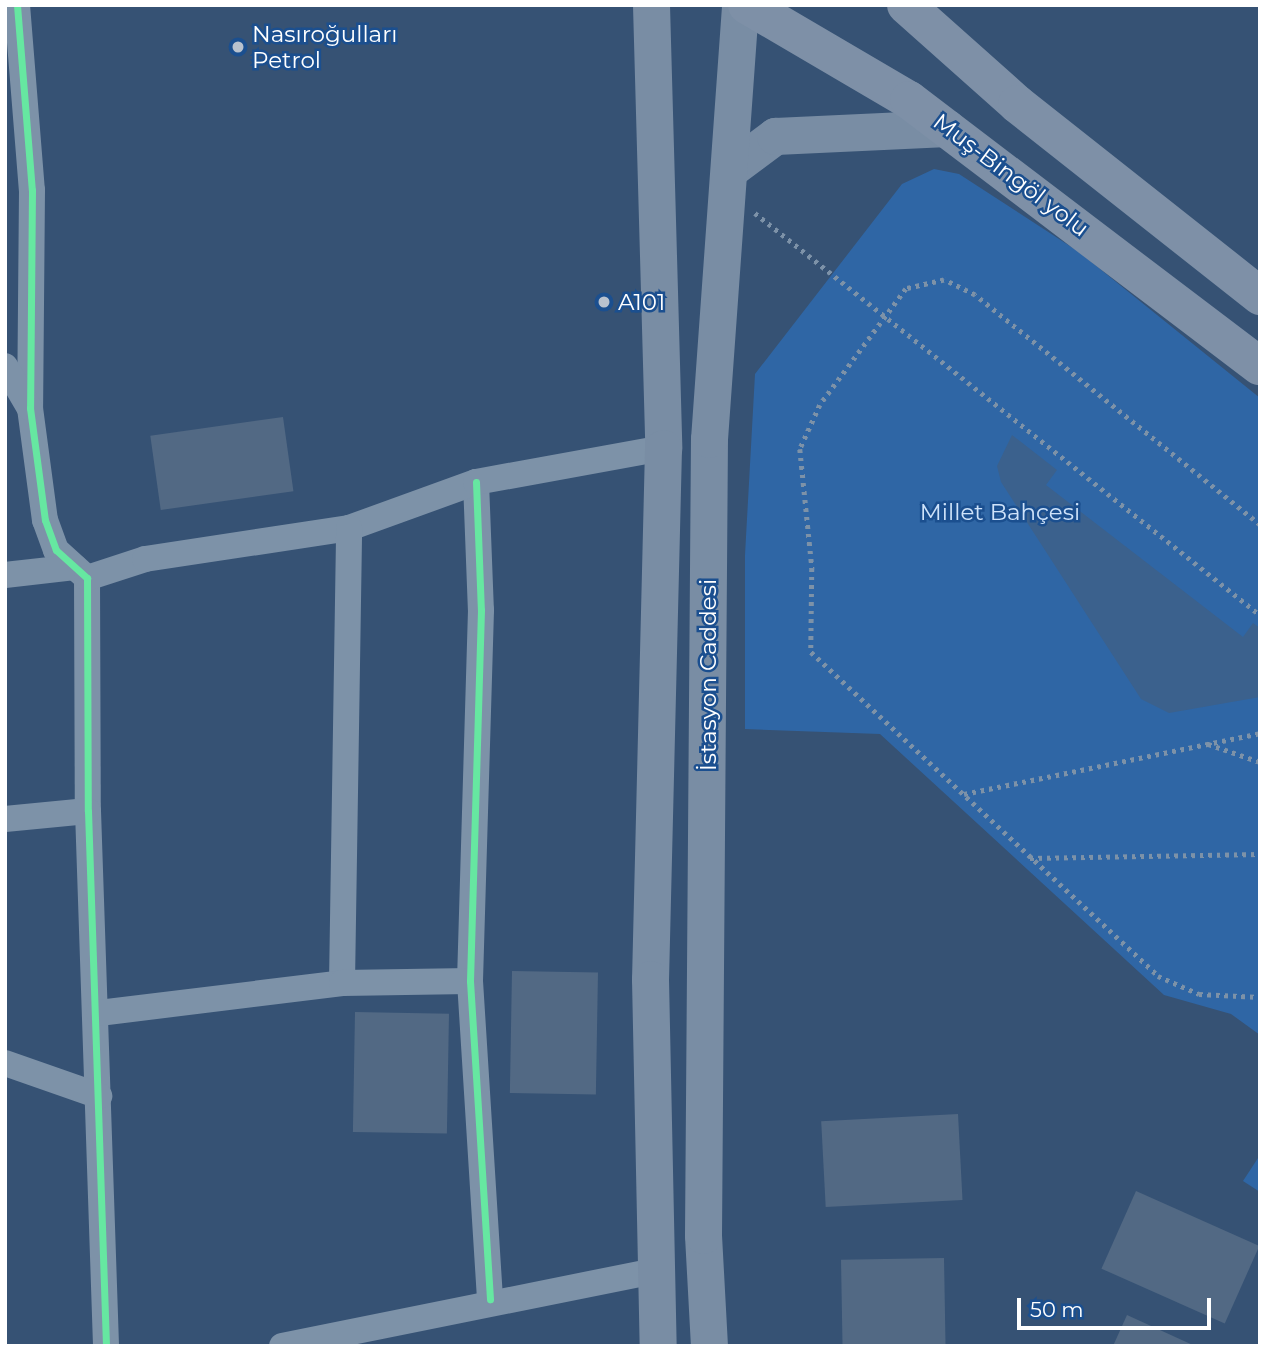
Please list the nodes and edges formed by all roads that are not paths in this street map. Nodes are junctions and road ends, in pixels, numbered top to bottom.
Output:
1 (18, 5) edge
2 (650, 5) edge
3 (740, 5) edge
4 (747, 5) edge
5 (906, 5) edge
6 (947, 128) junction
7 (731, 180) junction
8 (1260, 296) edge
9 (5, 366) edge
10 (1260, 366) edge
11 (30, 408) junction
12 (663, 448) junction
13 (476, 482) junction
14 (349, 528) junction
15 (81, 572) junction
16 (5, 575) edge
17 (88, 811) junction
18 (5, 819) edge
19 (470, 981) junction
20 (341, 983) junction
21 (99, 1013) junction
22 (5, 1063) edge
23 (99, 1096) junction
24 (654, 1271) junction
25 (490, 1299) junction
26 (106, 1346) edge
27 (282, 1346) edge
28 (658, 1346) edge
29 (709, 1346) edge

1 - 11 street
2 - 12 main road, İstasyon Caddesi
3 - 7 main road, İstasyon Caddesi
4 - 6 highway, Muş-Bingöl yolu
5 - 8 highway
6 - 7 main road
6 - 10 highway, Muş-Bingöl yolu
7 - 29 main road, İstasyon Caddesi
9 - 11 street
11 - 15 street
12 - 13 street
12 - 24 main road, İstasyon Caddesi
13 - 14 street
13 - 19 street
14 - 15 street
14 - 20 street
15 - 16 street
15 - 17 street
17 - 18 street
17 - 21 street
19 - 20 street
19 - 25 street
20 - 21 street
21 - 23 street
22 - 23 street
23 - 26 street
24 - 25 street
24 - 28 main road, İstasyon Caddesi
25 - 27 street

